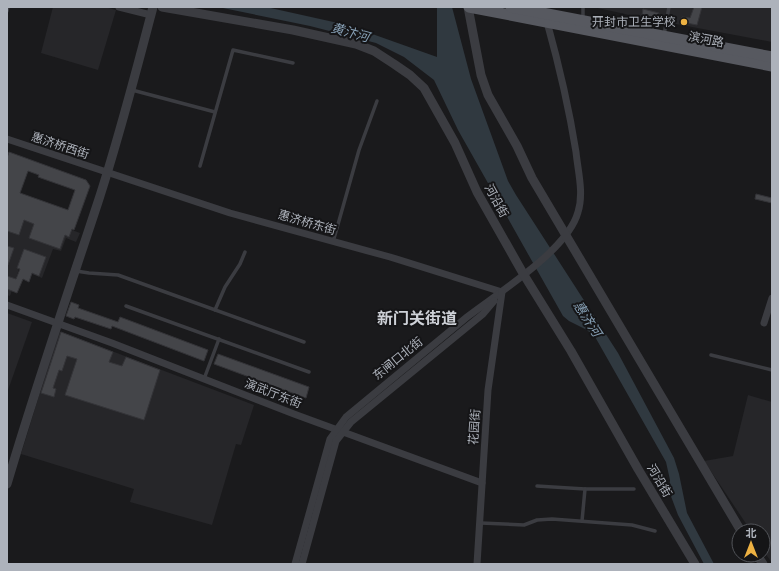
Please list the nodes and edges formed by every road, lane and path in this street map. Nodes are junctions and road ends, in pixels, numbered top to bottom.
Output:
1 (8, 7) edge
2 (119, 7) edge
3 (162, 7) edge
4 (469, 7) edge
5 (511, 7) edge
6 (583, 7) edge
7 (669, 7) edge
8 (7, 11) edge
9 (152, 11) edge
10 (545, 14) edge
11 (582, 21) junction
12 (664, 37) junction
13 (772, 57) edge
14 (293, 64) dead end
15 (772, 66) edge
16 (131, 90) junction
17 (377, 100) dead end
18 (215, 112) junction
19 (7, 139) edge
20 (200, 166) dead end
21 (107, 173) junction
22 (566, 235) junction
23 (333, 242) junction
24 (245, 252) dead end
25 (75, 270) junction
26 (526, 273) junction
27 (502, 292) junction
28 (772, 298) edge
29 (7, 305) edge
30 (126, 306) dead end
31 (215, 310) junction
32 (57, 323) junction
33 (764, 323) dead end
34 (219, 339) junction
35 (304, 342) dead end
36 (711, 355) dead end
37 (772, 370) edge
38 (309, 372) dead end
39 (204, 379) junction
40 (339, 431) junction
41 (482, 483) junction
42 (7, 484) edge
43 (537, 486) dead end
44 (584, 489) junction
45 (634, 489) dead end
46 (582, 522) junction
47 (481, 523) junction
48 (735, 523) edge
49 (655, 531) dead end
50 (294, 564) edge
51 (302, 564) edge
52 (477, 564) edge
53 (695, 564) edge

1 - 8 lane
2 - 9 street
3 - 26 street, 河沿街
4 - 10 main road, 滨河路
4 - 22 street
5 - 10 main road, 滨河路
6 - 11 lane
7 - 12 lane
9 - 16 street
10 - 11 main road, 滨河路
10 - 15 main road, 滨河路
10 - 22 street, 东闸口北街
11 - 12 main road, 滨河路
12 - 13 main road, 滨河路
14 - 18 lane
16 - 18 lane
16 - 21 street
17 - 23 lane
18 - 20 lane
19 - 21 street, 惠济桥西街
21 - 23 street, 惠济桥东街
21 - 25 street
22 - 26 street, 东闸口北街
22 - 48 street
23 - 27 street, 惠济桥东街
24 - 31 lane
25 - 31 lane
25 - 32 street
26 - 27 street, 东闸口北街
26 - 53 street, 河沿街
27 - 40 street, 东闸口北街
27 - 41 street, 花园街
28 - 33 street
29 - 32 street, 演武厅东街
30 - 34 lane
31 - 35 lane
32 - 39 street, 演武厅东街
32 - 42 street
34 - 38 lane
34 - 39 lane
36 - 37 lane
39 - 40 street, 演武厅东街
40 - 41 street, 演武厅东街
40 - 50 street, 东闸口北街
40 - 51 street, 东闸口北街
41 - 47 street, 花园街
43 - 44 lane
44 - 45 lane
44 - 46 lane
46 - 47 lane
46 - 49 lane
47 - 52 street, 花园街

